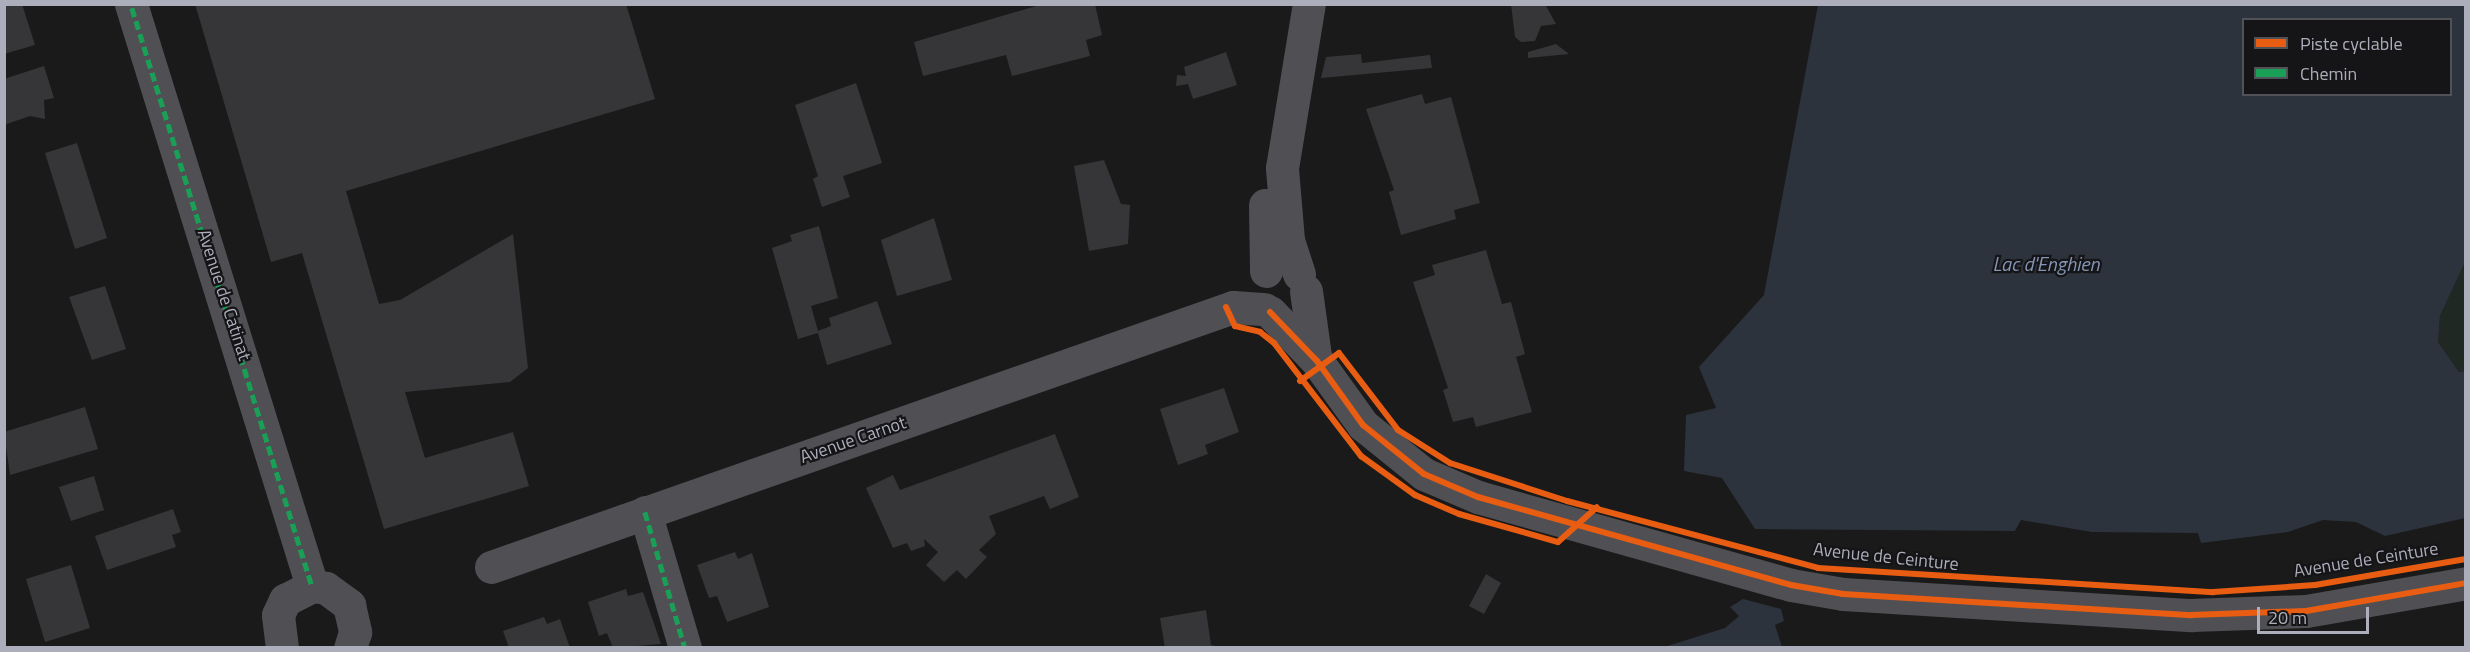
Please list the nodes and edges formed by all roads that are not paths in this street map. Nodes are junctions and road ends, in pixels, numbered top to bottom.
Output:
1 (131, 4) edge
2 (1293, 4) edge
3 (1309, 4) edge
4 (1264, 273) junction
5 (1302, 282) junction
6 (1268, 310) junction
7 (1215, 313) junction
8 (1317, 361) junction
9 (645, 512) junction
10 (491, 567) dead end
11 (2466, 583) edge
12 (312, 586) junction
13 (282, 648) edge
14 (350, 648) edge
15 (685, 648) edge

1 - 12 street, Avenue de Catinat
2 - 4 street
3 - 5 street, Avenue de Ceinture
4 - 5 street
4 - 6 street
4 - 7 street, Avenue Carnot
5 - 6 street
5 - 8 street, Avenue de Ceinture
6 - 7 street, Avenue Carnot
6 - 8 street, Avenue de Ceinture
7 - 9 street, Avenue Carnot
8 - 11 street, Avenue de Ceinture
9 - 10 street, Avenue Carnot
9 - 15 street
12 - 13 street
12 - 14 street

